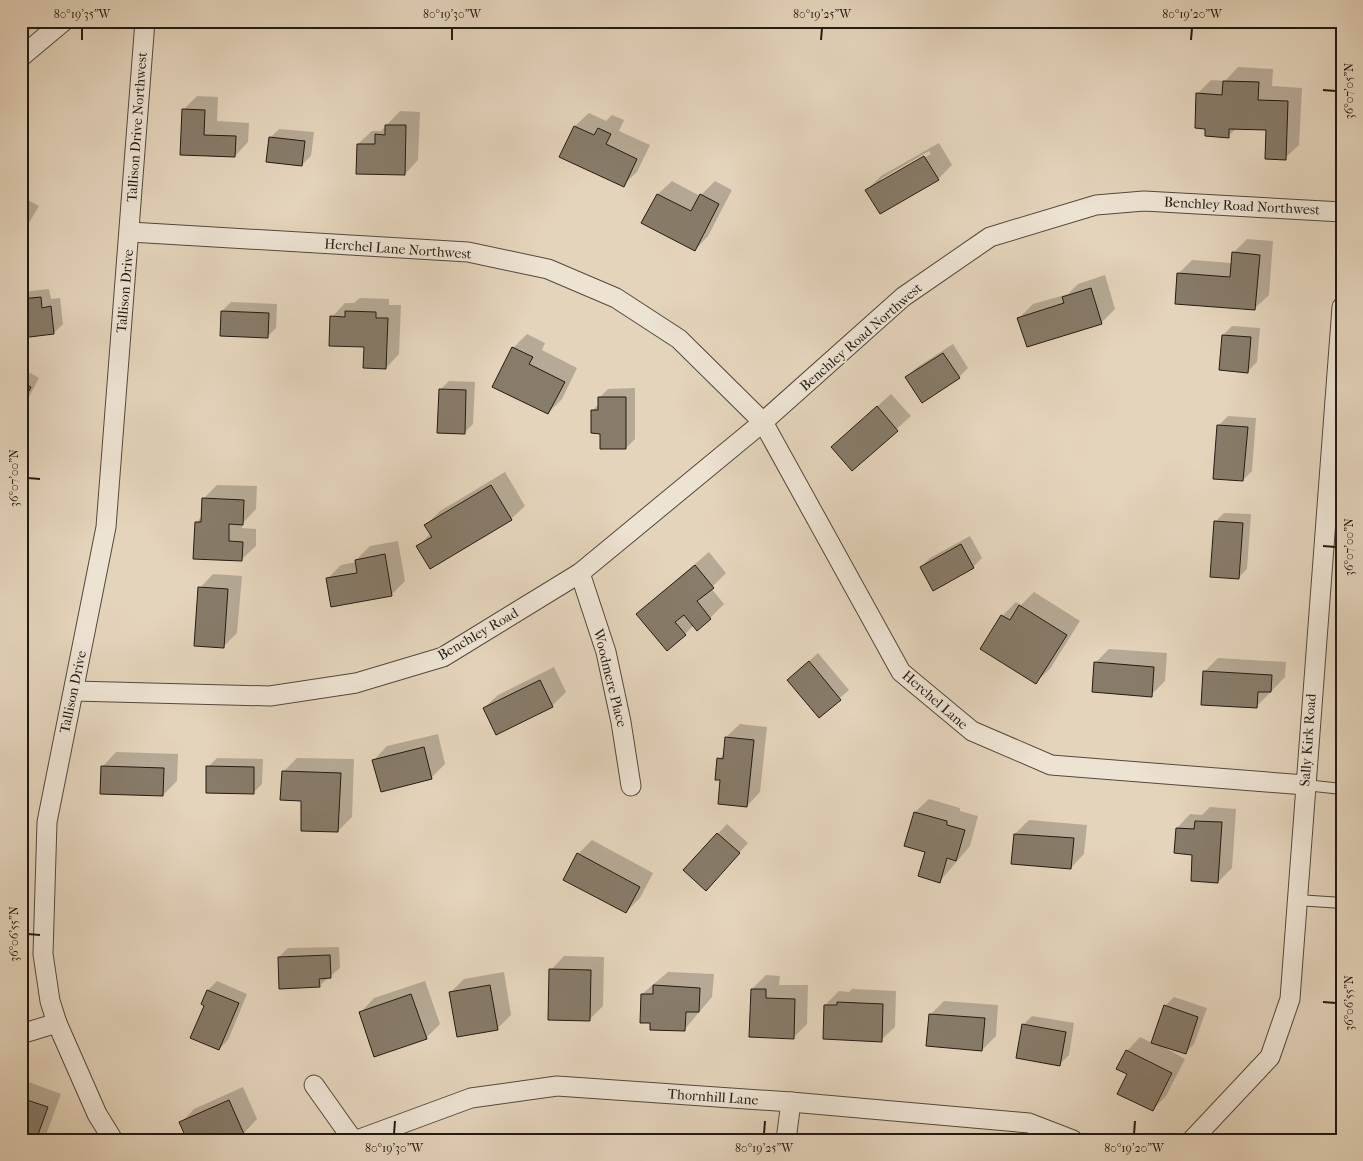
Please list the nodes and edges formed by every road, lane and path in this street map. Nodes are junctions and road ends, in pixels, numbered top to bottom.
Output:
1 (64, 21) edge
2 (145, 21) edge
3 (21, 57) edge
4 (1342, 212) edge
5 (130, 232) junction
6 (1342, 307) edge
7 (1340, 357) edge
8 (763, 422) junction
9 (580, 573) junction
10 (74, 691) junction
11 (1305, 785) junction
12 (631, 786) dead end
13 (1342, 789) edge
14 (1297, 900) junction
15 (1342, 903) edge
16 (56, 1023) junction
17 (21, 1034) edge
18 (314, 1084) dead end
19 (791, 1102) junction
20 (113, 1140) edge
21 (355, 1140) edge
22 (786, 1140) edge
23 (1073, 1140) edge
24 (1192, 1140) edge

1 - 3 street
2 - 5 street, Tallison Drive Northwest
4 - 8 street, Benchley Road Northwest
5 - 8 street, Herchel Lane Northwest
5 - 10 street, Tallison Drive
6 - 7 street, Sally Kirk Road
7 - 11 street, Sally Kirk Road
8 - 9 street, Benchley Road
8 - 11 street, Herchel Lane
9 - 10 street, Benchley Road
9 - 12 street, Woodmere Place
10 - 16 street, Tallison Drive
11 - 13 lane
11 - 14 street, Sally Kirk Road
14 - 15 lane
14 - 24 street, Sally Kirk Road
16 - 17 street
16 - 20 street, Tallison Drive
18 - 21 street
19 - 21 street, Thornhill Lane
19 - 22 street
19 - 23 street, Thornhill Lane

